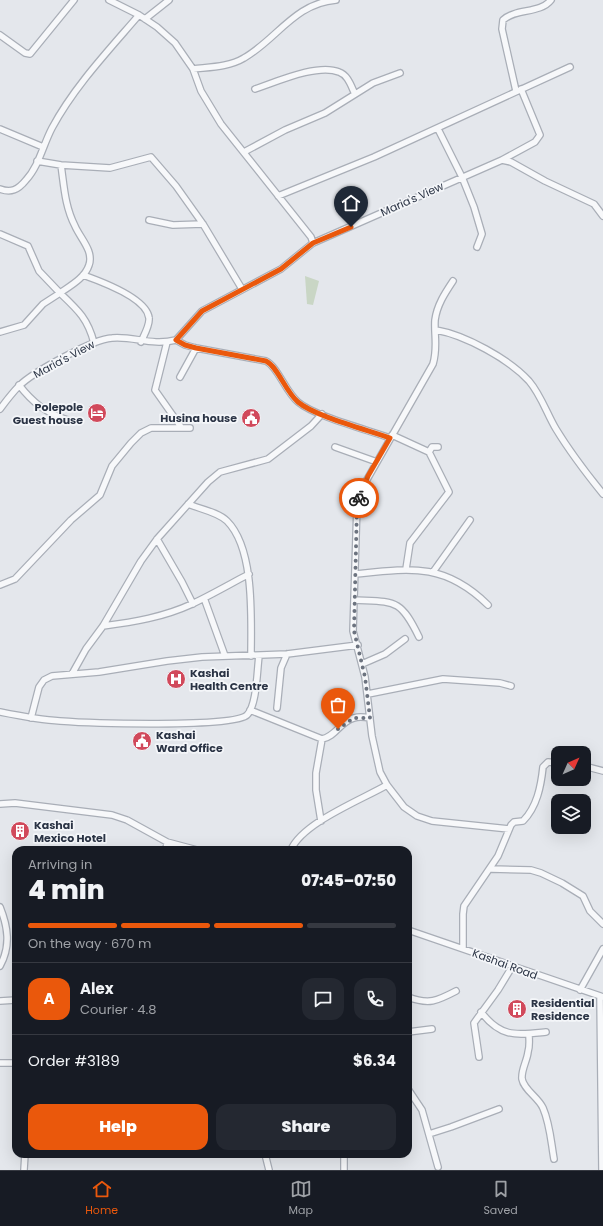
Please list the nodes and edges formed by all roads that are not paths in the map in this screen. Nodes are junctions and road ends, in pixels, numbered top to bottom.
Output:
1 (74, 0) edge
2 (109, 0) edge
3 (170, 0) edge
4 (336, 0) edge
5 (551, 0) edge
6 (139, 15) junction
7 (145, 19) junction
8 (0, 35) edge
9 (570, 67) dead end
10 (193, 69) junction
11 (400, 73) dead end
12 (255, 89) dead end
13 (519, 90) junction
14 (355, 94) junction
15 (0, 129) edge
16 (438, 129) junction
17 (43, 148) junction
18 (244, 152) junction
19 (502, 160) junction
20 (37, 161) junction
21 (61, 165) junction
22 (462, 177) junction
23 (0, 189) edge
24 (278, 196) junction
25 (603, 216) edge
26 (149, 220) dead end
27 (203, 224) junction
28 (0, 234) edge
29 (313, 243) junction
30 (477, 247) dead end
31 (83, 275) junction
32 (453, 281) dead end
33 (242, 289) junction
34 (60, 293) junction
35 (436, 330) junction
36 (0, 332) edge
37 (176, 340) junction
38 (141, 342) junction
39 (167, 342) junction
40 (94, 343) junction
41 (196, 348) junction
42 (180, 377) dead end
43 (19, 385) junction
44 (0, 410) edge
45 (322, 414) junction
46 (68, 420) dead end
47 (181, 427) junction
48 (190, 428) dead end
49 (391, 437) junction
50 (335, 447) dead end
51 (438, 447) dead end
52 (429, 452) junction
53 (377, 462) junction
54 (603, 494) edge
55 (188, 504) junction
56 (470, 520) dead end
57 (157, 539) junction
58 (406, 569) junction
59 (433, 572) junction
60 (249, 574) junction
61 (356, 574) junction
62 (0, 585) edge
63 (204, 598) junction
64 (354, 600) junction
65 (193, 604) junction
66 (488, 605) dead end
67 (103, 626) junction
68 (419, 637) dead end
69 (405, 639) dead end
70 (358, 645) junction
71 (287, 654) junction
72 (225, 656) junction
73 (251, 656) junction
74 (259, 656) junction
75 (362, 664) junction
76 (72, 674) junction
77 (511, 686) dead end
78 (368, 694) junction
79 (277, 708) dead end
80 (250, 710) junction
81 (0, 712) edge
82 (30, 718) junction
83 (370, 718) junction
84 (322, 739) junction
85 (551, 762) edge
86 (591, 768) edge
87 (603, 771) edge
88 (387, 785) junction
89 (0, 804) edge
90 (321, 821) junction
91 (510, 829) junction
92 (167, 842) junction
93 (166, 846) edge
94 (182, 846) edge
95 (293, 846) edge
96 (491, 869) junction
97 (0, 906) edge
98 (603, 924) edge
99 (412, 931) edge
100 (7, 947) junction
101 (0, 948) edge
102 (463, 948) junction
103 (603, 950) edge
104 (0, 966) edge
105 (512, 967) junction
106 (580, 990) junction
107 (456, 991) dead end
108 (602, 996) edge
109 (412, 998) edge
110 (12, 1000) edge
111 (0, 1001) edge
112 (481, 1012) junction
113 (432, 1029) dead end
114 (412, 1032) edge
115 (546, 1032) dead end
116 (529, 1034) junction
117 (479, 1057) dead end
118 (0, 1063) edge
119 (12, 1063) edge
120 (412, 1094) edge
121 (499, 1108) dead end
122 (429, 1134) junction
123 (25, 1158) edge
124 (266, 1158) edge
125 (344, 1158) edge
126 (554, 1159) dead end
127 (438, 1167) dead end
128 (24, 1170) edge
129 (269, 1170) edge
130 (344, 1170) edge
131 (602, 1170) edge

1 - 8 street
2 - 6 street
3 - 7 street
4 - 10 street
5 - 13 street
6 - 7 street
6 - 17 street
7 - 10 street
9 - 13 street
10 - 18 street
11 - 14 street
12 - 14 street
13 - 16 street
13 - 19 street, Maria's View
14 - 18 street
15 - 17 street
16 - 22 street
16 - 24 street
17 - 20 street
18 - 24 street
19 - 22 street, Maria's View
19 - 25 street
20 - 21 street
20 - 23 street
21 - 27 street
21 - 31 street
22 - 29 street, Maria's View
22 - 30 street
24 - 29 street
26 - 27 street
27 - 33 street
28 - 34 street
29 - 33 street, Maria's View
31 - 34 street
31 - 38 street
32 - 35 street
33 - 37 street, Maria's View
34 - 36 street
34 - 40 street
35 - 49 street
35 - 54 street
37 - 39 street, Maria's View
37 - 41 street
38 - 39 street, Maria's View
38 - 40 street, Maria's View
39 - 47 street
40 - 43 street, Maria's View
41 - 42 street
41 - 45 street
43 - 44 street, Maria's View
43 - 46 street
45 - 49 street
45 - 55 street
47 - 48 street
47 - 62 street
49 - 52 street
49 - 53 street
50 - 53 street
51 - 52 street
52 - 58 street
53 - 61 street
55 - 57 street
55 - 60 street
56 - 59 street
57 - 65 street
57 - 67 street
58 - 59 street
58 - 61 street
59 - 66 street
60 - 63 street
60 - 73 street
61 - 64 street
63 - 65 street
63 - 72 street
64 - 68 street
64 - 70 street
65 - 67 street
67 - 76 street
69 - 75 street
70 - 71 street
70 - 75 street
71 - 74 street
71 - 79 street
72 - 73 street
72 - 76 street
73 - 74 street
74 - 80 street
75 - 78 street
76 - 82 street
77 - 78 street
78 - 83 street
80 - 82 street
80 - 84 street
81 - 82 street
83 - 84 street
83 - 88 street
84 - 90 street
85 - 91 street
86 - 87 street
88 - 90 street
88 - 91 street
89 - 92 street
90 - 95 street
91 - 96 street
92 - 93 street
92 - 94 street
96 - 98 street
96 - 102 street
97 - 100 street
99 - 102 street, Kashai Road
100 - 101 street
100 - 104 street
102 - 105 street, Kashai Road
103 - 106 street
105 - 106 street, Kashai Road
105 - 112 street
106 - 108 street, Kashai Road
107 - 109 street
108 - 131 street
110 - 111 street
112 - 116 street
112 - 117 street
113 - 114 street
115 - 116 street
116 - 126 street
118 - 119 street
120 - 122 street
121 - 122 street
122 - 127 street
123 - 128 street
124 - 129 street
125 - 130 street

